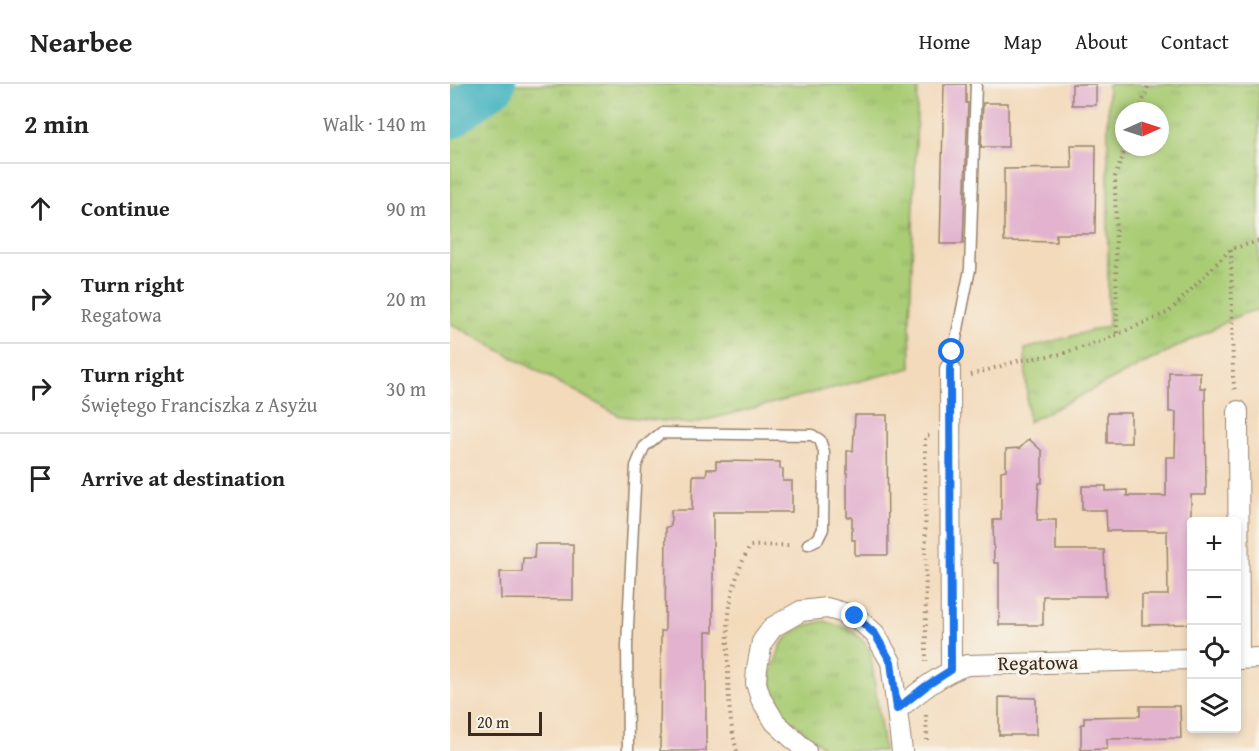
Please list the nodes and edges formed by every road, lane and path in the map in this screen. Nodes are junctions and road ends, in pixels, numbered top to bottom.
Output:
1 (976, 84) edge
2 (1149, 84) edge
3 (1142, 102) edge
4 (1123, 156) edge
5 (1259, 241) edge
6 (1231, 249) junction
7 (1117, 333) junction
8 (950, 375) junction
9 (1238, 411) joint
10 (808, 544) joint
11 (1238, 625) edge
12 (1259, 658) edge
13 (1241, 659) edge
14 (1187, 660) edge
15 (951, 670) junction
16 (897, 709) junction
17 (628, 751) edge
18 (737, 751) edge
19 (806, 751) edge
20 (902, 751) edge

1 - 8 lane
2 - 3 path
4 - 7 path
5 - 6 path
6 - 7 path
6 - 9 path
7 - 8 path
8 - 15 street
9 - 11 street
10 - 17 lane
10 - 18 path
12 - 13 street
14 - 15 street, Regatowa
15 - 16 street, Regatowa
16 - 19 street
16 - 20 street

